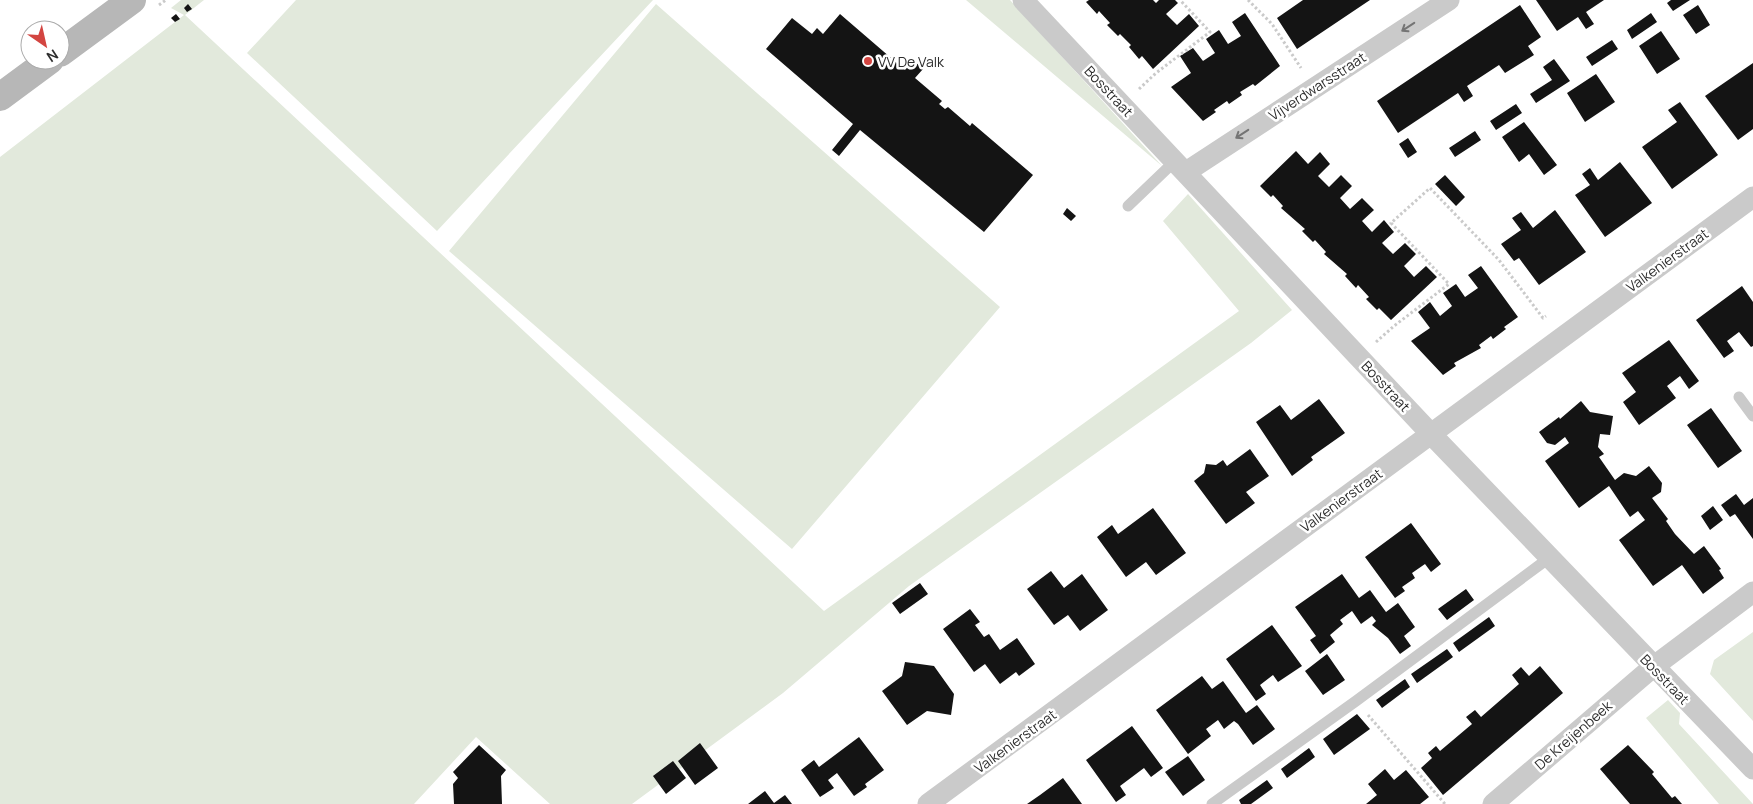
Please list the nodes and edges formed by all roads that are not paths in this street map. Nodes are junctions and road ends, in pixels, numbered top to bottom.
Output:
1 (132, 0) edge
2 (1023, 0) edge
3 (1449, 0) edge
4 (70, 46) edge
5 (36, 70) edge
6 (0, 97) edge
7 (1180, 166) junction
8 (1753, 197) edge
9 (1128, 206) dead end
10 (1739, 397) dead end
11 (1753, 416) edge
12 (1431, 434) junction
13 (1549, 558) junction
14 (1753, 592) edge
15 (1653, 667) junction
16 (1753, 769) edge
17 (928, 804) edge
18 (1212, 804) edge
19 (1493, 804) edge

1 - 4 street
2 - 7 street, Bosstraat
3 -> 7 street, Vijverdwarsstraat
5 - 6 street
7 - 9 lane
7 - 12 street, Bosstraat
8 - 12 street, Valkenierstraat
10 - 11 lane
12 - 13 street, Bosstraat
12 - 17 street, Valkenierstraat
13 - 15 street, Bosstraat
13 - 18 lane
14 - 15 street, De Kreijenbeek
15 - 16 street, Bosstraat
15 - 19 street, De Kreijenbeek

